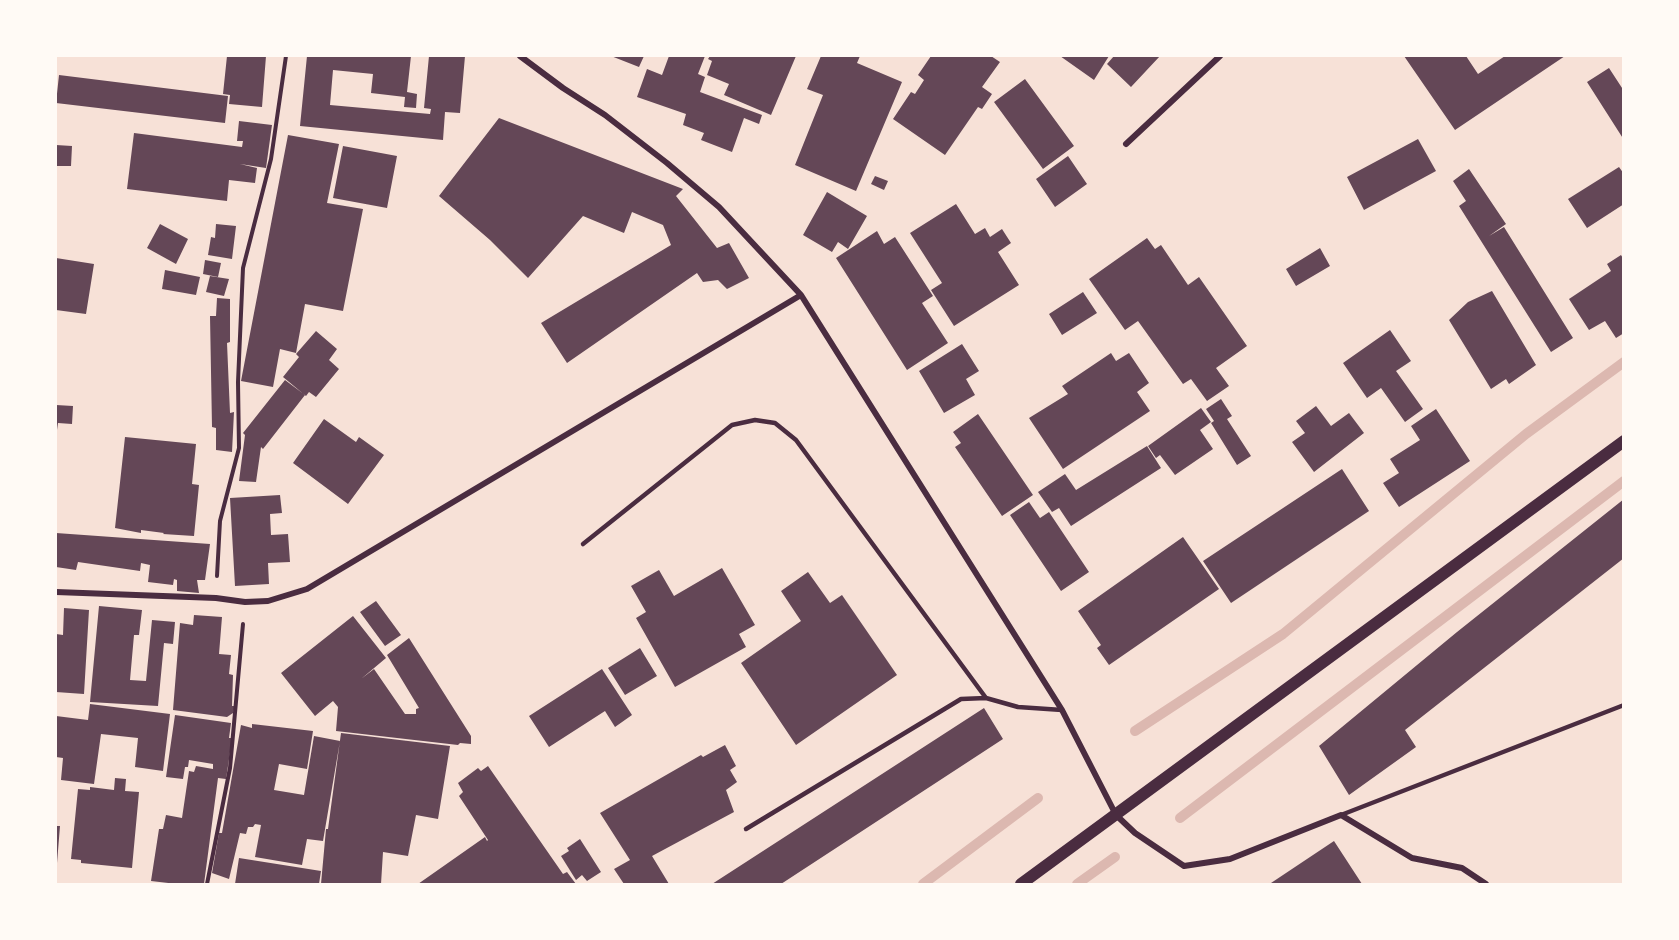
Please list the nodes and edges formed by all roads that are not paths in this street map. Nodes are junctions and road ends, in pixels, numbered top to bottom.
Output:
1 (520, 56) edge
2 (1220, 56) edge
3 (1126, 144) dead end
4 (801, 295) junction
5 (1623, 441) edge
6 (584, 544) dead end
7 (56, 592) edge
8 (986, 698) junction
9 (1623, 705) edge
10 (1062, 710) junction
11 (1116, 815) junction
12 (1341, 815) junction
13 (746, 829) dead end
14 (1021, 885) edge
15 (1486, 885) edge

1 - 4 street
2 - 3 street
4 - 7 street
4 - 10 street
5 - 11 main road
6 - 8 lane
8 - 10 lane
8 - 13 lane
9 - 12 lane
10 - 11 street
11 - 12 street
11 - 14 main road
12 - 15 street

